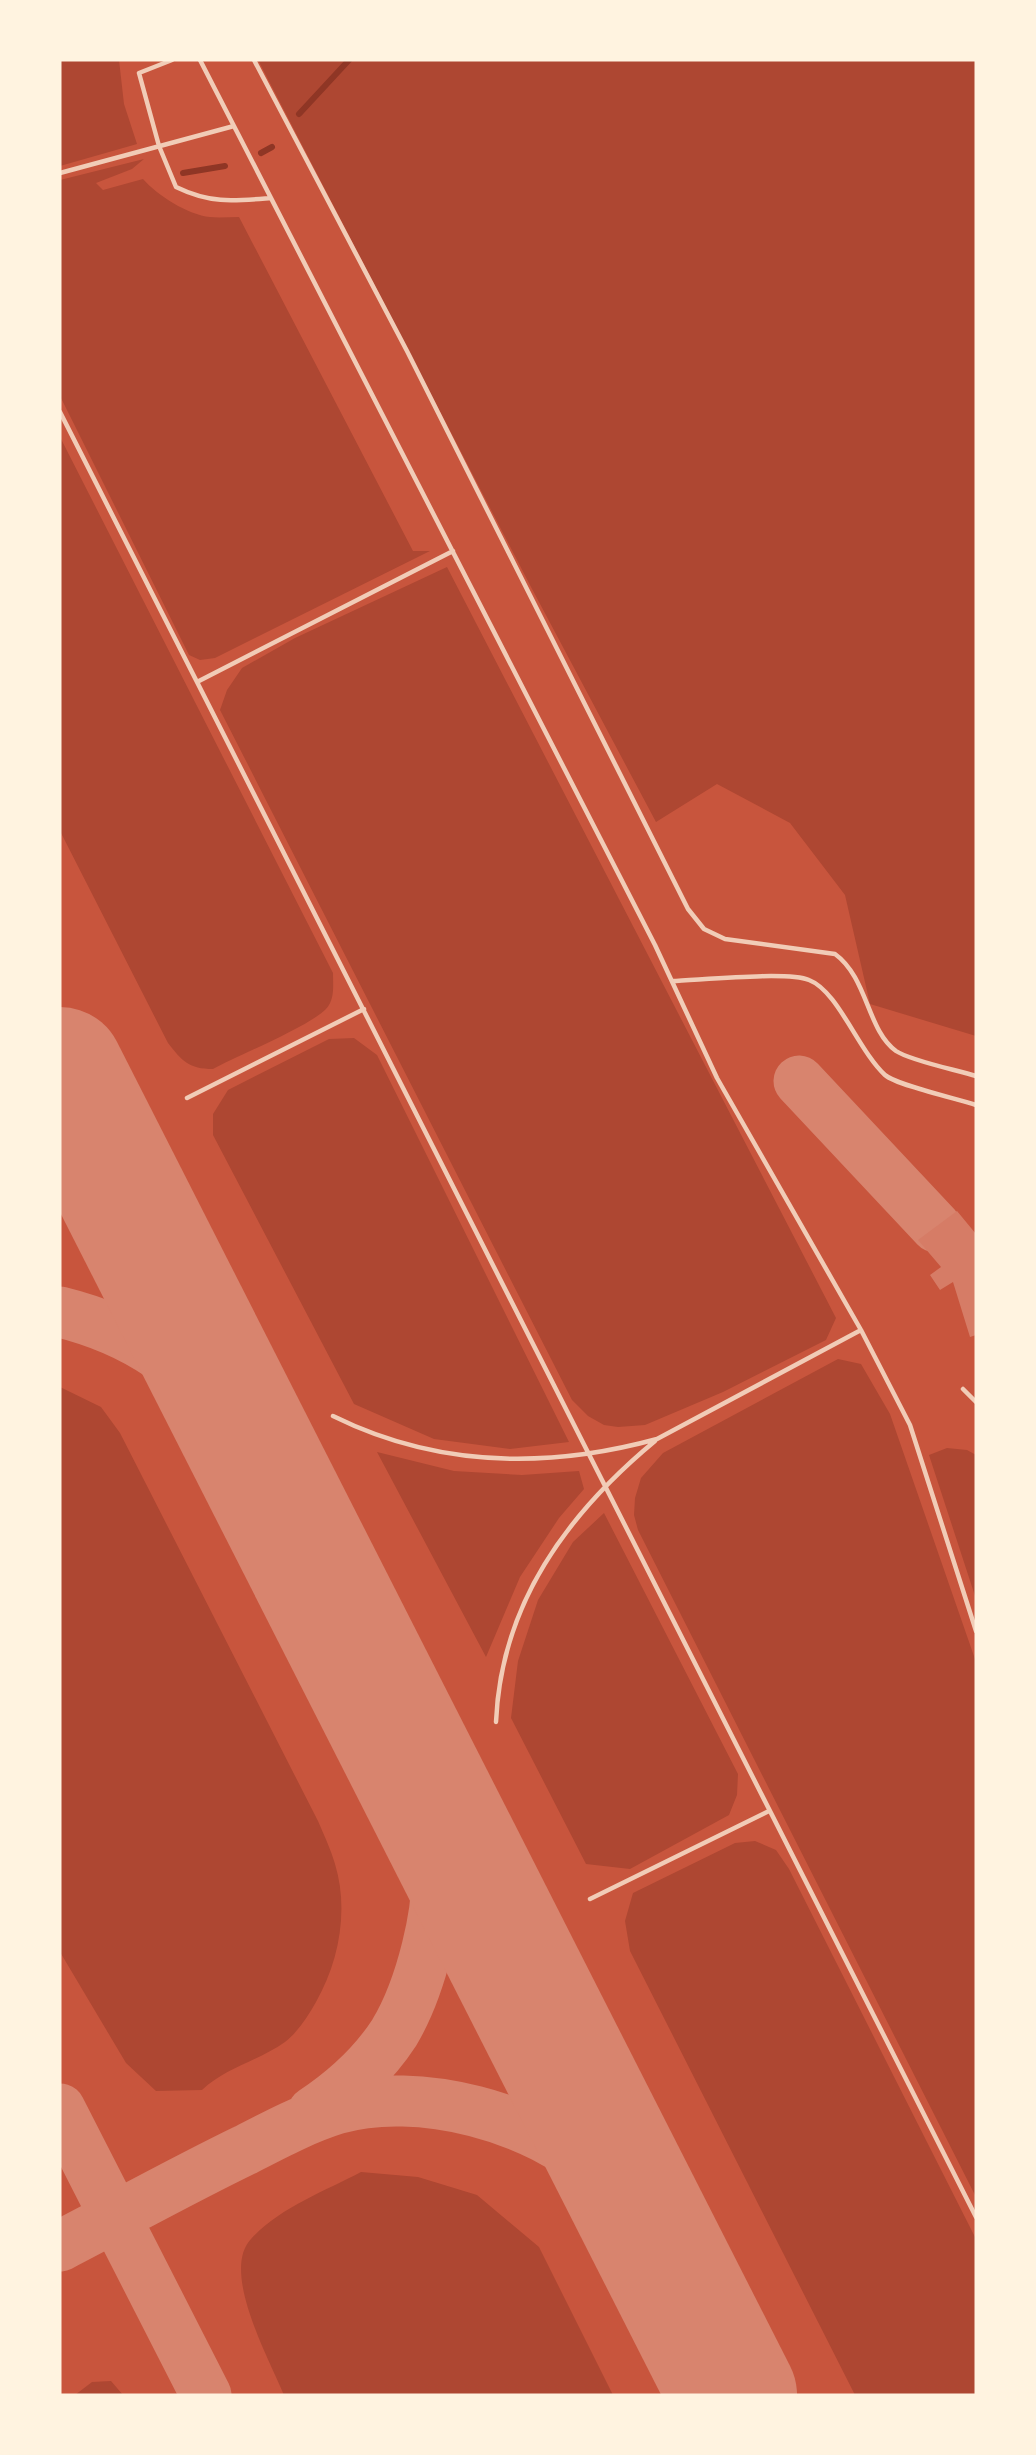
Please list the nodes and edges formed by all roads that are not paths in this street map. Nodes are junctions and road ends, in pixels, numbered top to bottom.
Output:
1 (171, 60) edge
2 (200, 60) edge
3 (254, 60) edge
4 (234, 126) junction
5 (159, 146) junction
6 (60, 173) edge
7 (271, 198) junction
8 (60, 412) edge
9 (453, 551) junction
10 (197, 682) junction
11 (672, 981) junction
12 (364, 1009) junction
13 (976, 1076) edge
14 (187, 1098) dead end
15 (976, 1105) edge
16 (861, 1330) junction
17 (963, 1389) dead end
18 (976, 1402) edge
19 (333, 1416) dead end
20 (657, 1439) junction
21 (590, 1454) junction
22 (606, 1486) junction
23 (976, 1631) edge
24 (496, 1722) dead end
25 (769, 1810) junction
26 (590, 1899) dead end
27 (976, 2217) edge

1 - 5 lane
2 - 4 lane
3 - 13 lane
4 - 5 lane
4 - 7 lane
5 - 6 lane
5 - 7 lane
7 - 9 lane
8 - 10 lane
9 - 10 lane
9 - 11 lane
10 - 12 lane
11 - 15 lane
11 - 16 lane
12 - 14 lane
12 - 21 lane
16 - 20 lane
16 - 23 lane
17 - 18 lane
19 - 21 lane
20 - 21 lane
20 - 22 lane
21 - 22 lane
22 - 24 lane
22 - 25 lane
25 - 26 lane
25 - 27 lane

